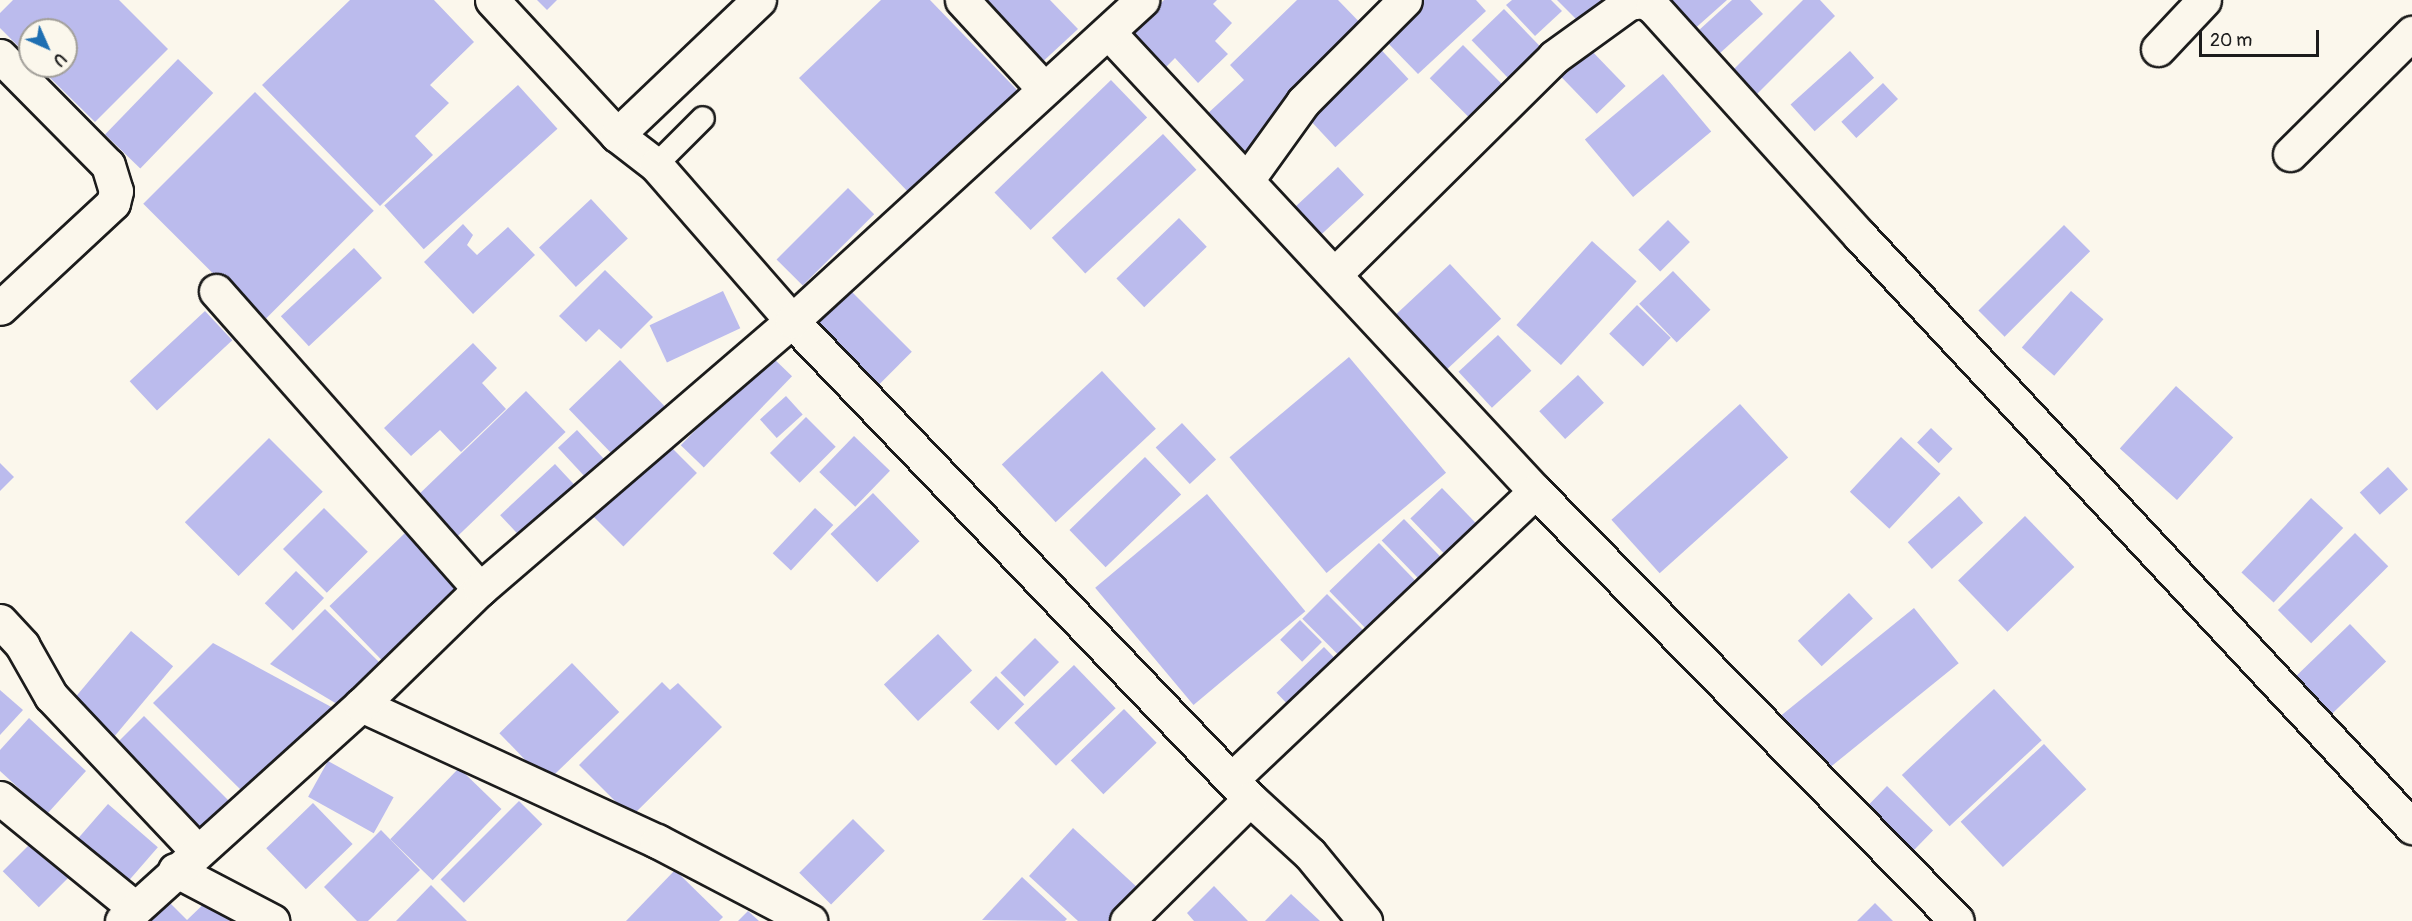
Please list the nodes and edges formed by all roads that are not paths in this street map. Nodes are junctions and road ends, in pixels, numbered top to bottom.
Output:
1 (492, 0) edge
2 (759, 0) edge
3 (962, 0) edge
4 (1142, 0) edge
5 (1405, 0) edge
6 (2205, 0) edge
7 (1109, 33) junction
8 (2412, 33) edge
9 (2158, 49) dead end
10 (0, 56) edge
11 (1044, 89) junction
12 (703, 118) dead end
13 (616, 135) junction
14 (2290, 154) dead end
15 (656, 165) junction
16 (1247, 180) junction
17 (1335, 274) junction
18 (216, 291) dead end
19 (0, 308) edge
20 (792, 321) junction
21 (1536, 491) junction
22 (480, 589) junction
23 (0, 621) edge
24 (361, 705) junction
25 (1241, 789) junction
26 (0, 798) edge
27 (2412, 827) edge
28 (186, 861) junction
29 (128, 915) edge
30 (272, 921) edge
31 (810, 921) edge
32 (1127, 921) edge
33 (1365, 921) edge
34 (1957, 921) edge

1 - 13 street
2 - 13 street
3 - 11 street
4 - 7 street
5 - 16 street
6 - 9 street
7 - 11 street
7 - 16 street
8 - 14 street
10 - 19 street
11 - 20 street
12 - 15 lane
13 - 15 street
15 - 20 street
16 - 17 street
17 - 21 street
17 - 27 street
18 - 22 street
20 - 22 street
20 - 25 street
21 - 25 street
21 - 34 street
22 - 24 street
23 - 28 street
24 - 28 street
24 - 31 street
25 - 32 street
25 - 33 street
26 - 29 street
28 - 29 street
28 - 30 street

